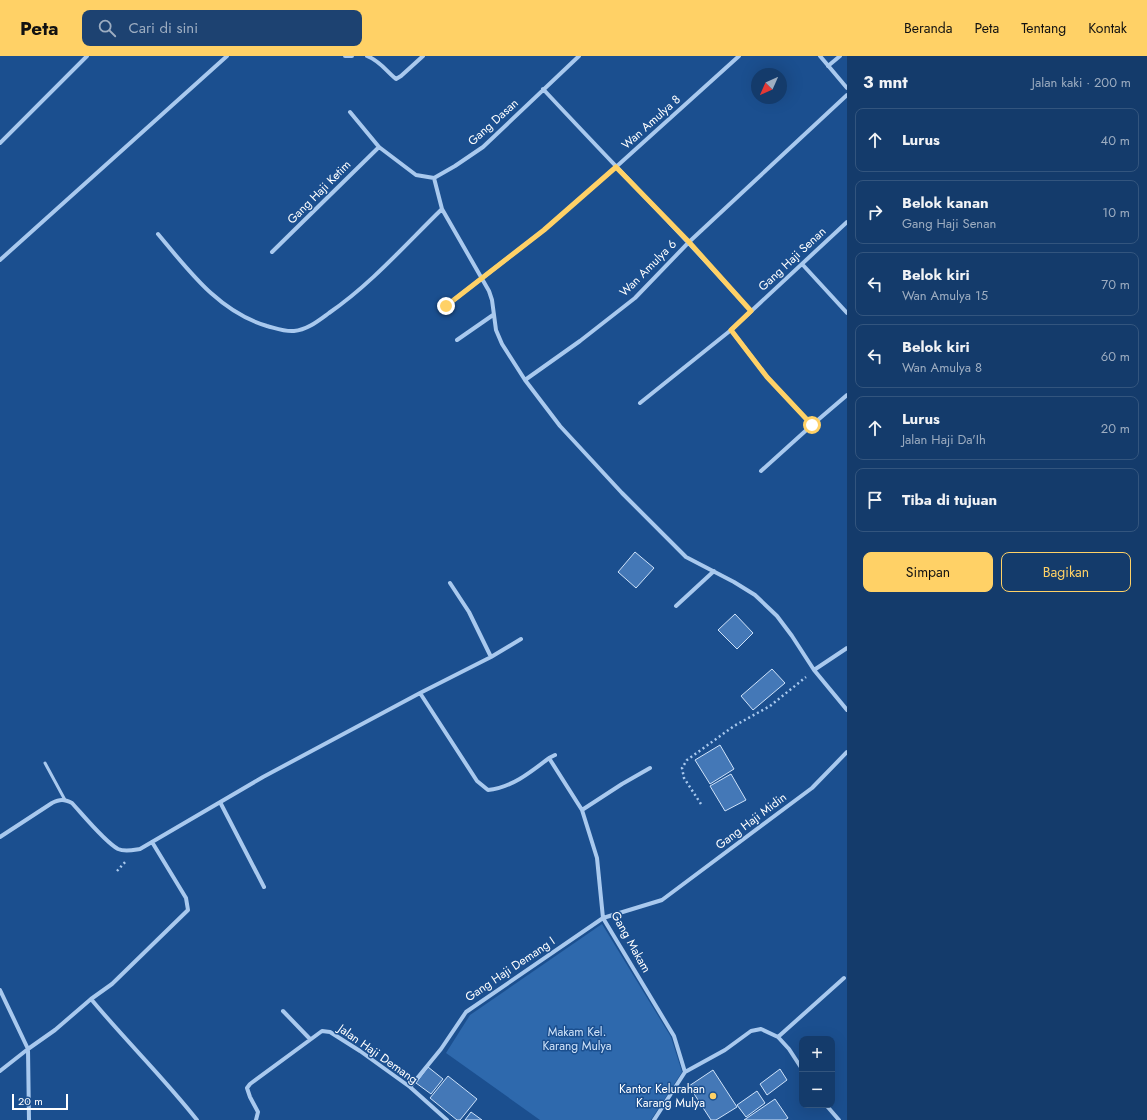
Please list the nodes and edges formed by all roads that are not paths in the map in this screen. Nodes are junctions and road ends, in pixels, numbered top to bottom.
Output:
1 (87, 56) edge
2 (227, 56) edge
3 (345, 56) edge
4 (352, 56) edge
5 (367, 56) edge
6 (423, 56) edge
7 (579, 56) edge
8 (739, 56) edge
9 (820, 56) edge
10 (840, 56) edge
11 (828, 66) junction
12 (847, 88) edge
13 (543, 89) junction
14 (847, 95) edge
15 (350, 112) dead end
16 (0, 143) edge
17 (379, 146) junction
18 (616, 167) junction
19 (434, 178) junction
20 (442, 209) junction
21 (847, 222) edge
22 (158, 234) dead end
23 (689, 242) junction
24 (272, 252) dead end
25 (0, 260) edge
26 (802, 264) junction
27 (482, 278) junction
28 (446, 306) dead end
29 (751, 311) junction
30 (847, 313) edge
31 (493, 315) junction
32 (731, 330) junction
33 (457, 340) dead end
34 (525, 380) junction
35 (847, 395) edge
36 (640, 404) dead end
37 (812, 425) junction
38 (761, 471) dead end
39 (714, 571) junction
40 (450, 583) dead end
41 (676, 606) dead end
42 (521, 639) dead end
43 (847, 648) edge
44 (491, 657) junction
45 (814, 670) junction
46 (420, 694) junction
47 (847, 710) edge
48 (847, 752) edge
49 (555, 755) dead end
50 (549, 758) junction
51 (45, 763) dead end
52 (650, 768) dead end
53 (65, 800) junction
54 (220, 802) junction
55 (582, 810) junction
56 (0, 837) edge
57 (152, 842) junction
58 (264, 887) dead end
59 (603, 918) junction
60 (844, 978) dead end
61 (0, 990) edge
62 (91, 999) junction
63 (283, 1011) dead end
64 (778, 1037) junction
65 (310, 1039) junction
66 (28, 1049) junction
67 (799, 1064) edge
68 (0, 1071) edge
69 (685, 1072) junction
70 (410, 1087) junction
71 (829, 1108) edge
72 (29, 1120) edge
73 (197, 1120) edge
74 (256, 1120) edge
75 (447, 1120) edge
76 (654, 1120) edge
77 (839, 1120) edge

1 - 16 street
2 - 25 street
3 - 4 street
5 - 6 street
7 - 13 street, Gang Dasan
8 - 18 street, Wan Amulya 8
9 - 11 street
10 - 11 street
11 - 12 street
13 - 18 street
13 - 19 street, Gang Dasan
14 - 23 street, Wan Amulya 6
15 - 17 street
17 - 19 street
17 - 24 street, Gang Haji Ketim
18 - 23 street
18 - 27 street, Wan Amulya 8
19 - 20 street
20 - 22 street
20 - 27 street
21 - 26 street, Gang Haji Senan
23 - 29 street
23 - 34 street, Wan Amulya 6
26 - 29 street, Gang Haji Senan
26 - 30 street
27 - 28 street, Wan Amulya 8
27 - 31 street
29 - 32 street, Gang Haji Senan
31 - 33 street
31 - 34 street
32 - 36 street, Gang Haji Senan
32 - 37 street
34 - 39 street
35 - 37 street
37 - 38 street
39 - 41 street
39 - 45 street
40 - 44 street
42 - 44 street
43 - 45 street
44 - 46 street
45 - 47 street
46 - 50 street
46 - 54 street
48 - 59 street, Gang Haji Midin
49 - 50 street
50 - 55 street, Gang Makam
51 - 53 lane
52 - 55 street
53 - 56 street
53 - 57 street
54 - 57 street
54 - 58 street
55 - 59 street, Gang Makam
57 - 62 street
59 - 69 street, Gang Makam
59 - 70 street, Gang Haji Demang I
60 - 64 street
61 - 66 street
62 - 66 street
62 - 73 street
63 - 65 street
64 - 67 street
64 - 69 street
65 - 70 street, Jalan Haji Demang
65 - 74 street, Jalan Haji Demang
66 - 68 street
66 - 72 street
69 - 76 street
70 - 75 street, Jalan Haji Demang
71 - 77 street

